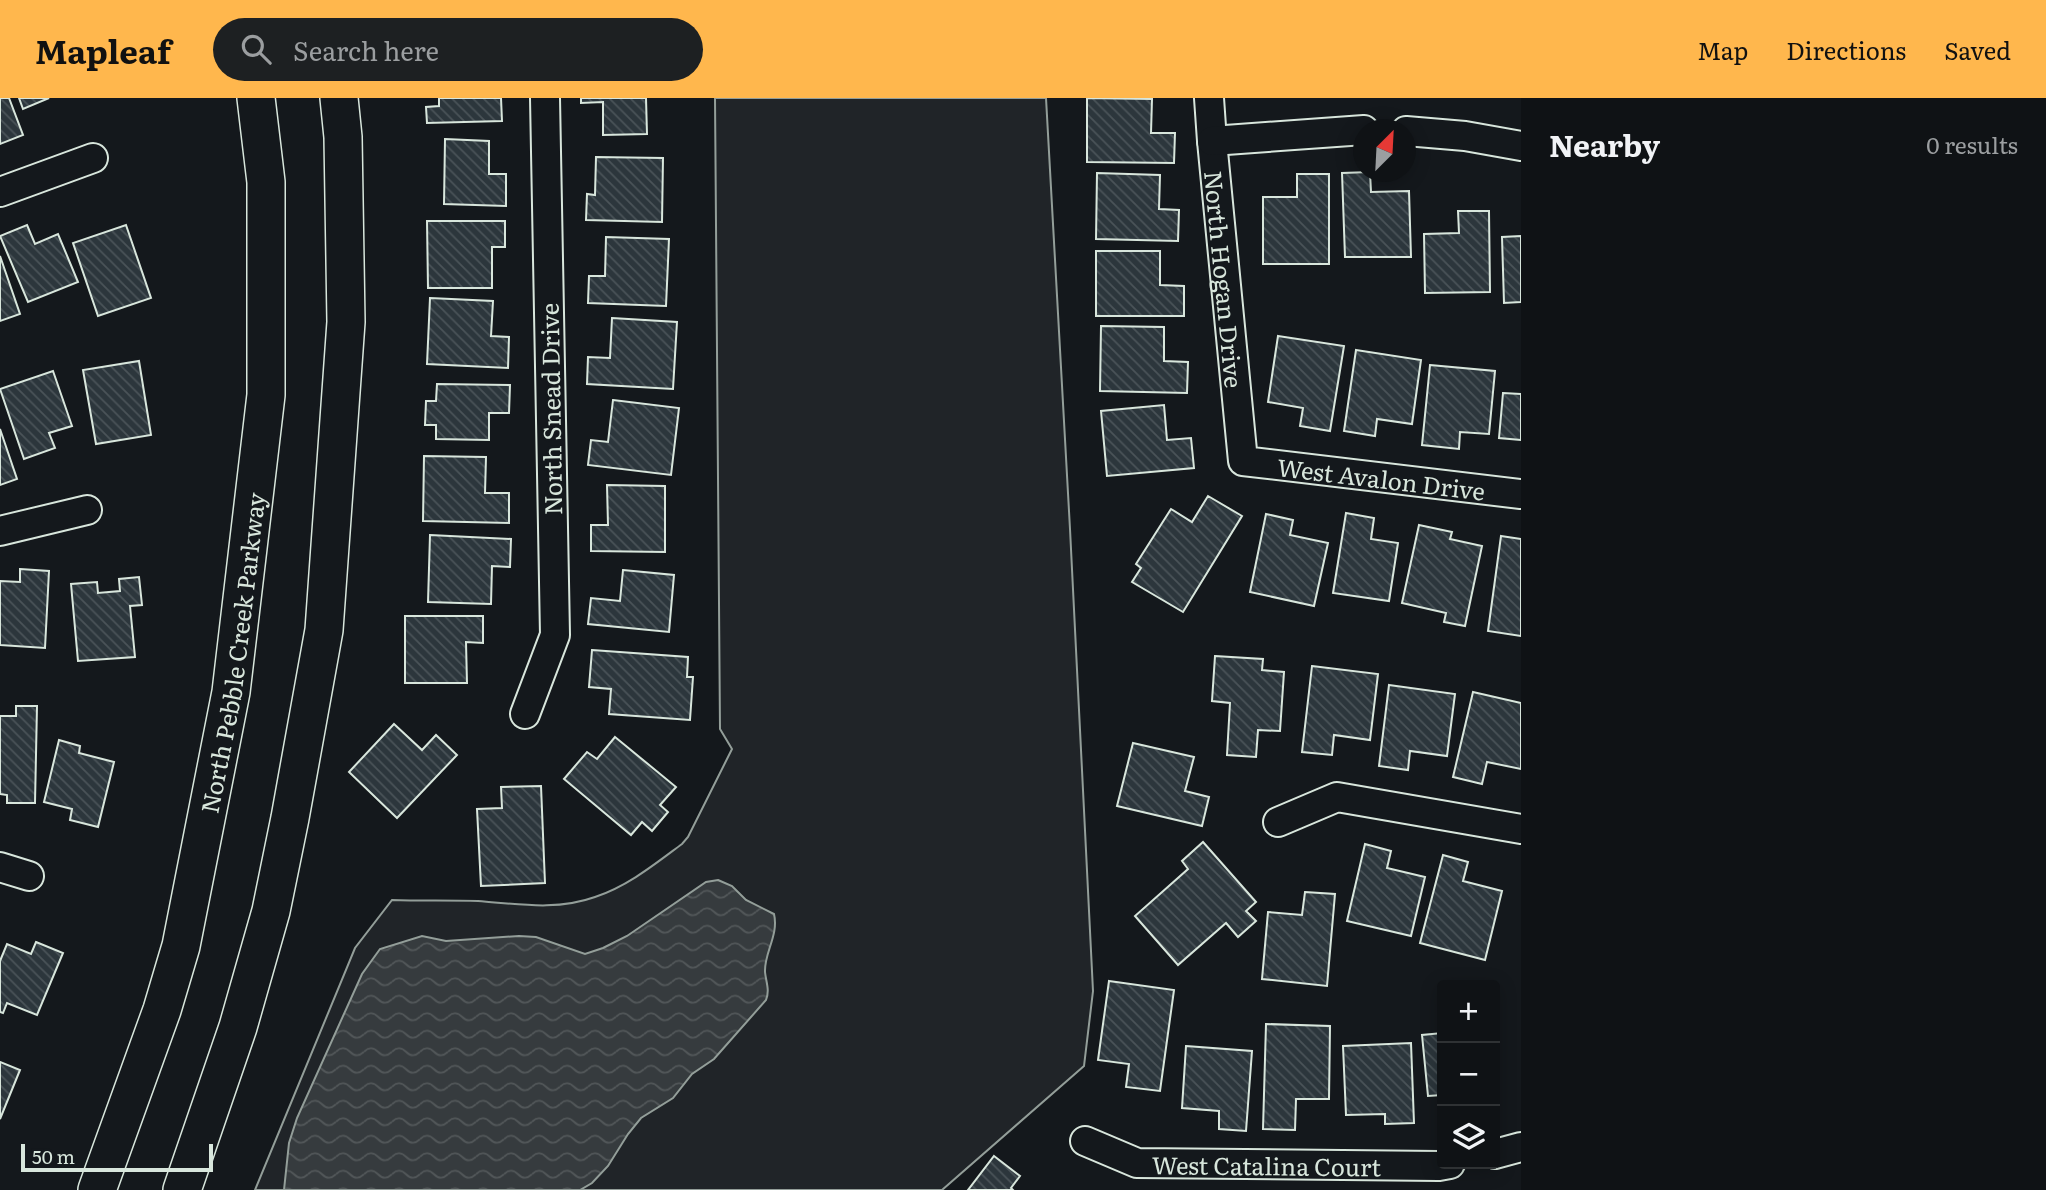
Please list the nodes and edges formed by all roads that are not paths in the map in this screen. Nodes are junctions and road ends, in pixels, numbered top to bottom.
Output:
1 (256, 98) edge
2 (339, 98) edge
3 (545, 98) edge
4 (1209, 98) edge
5 (1353, 131) edge
6 (1416, 132) edge
7 (1212, 141) junction
8 (1521, 146) edge
9 (93, 158) dead end
10 (0, 192) edge
11 (1243, 461) joint
12 (1521, 494) edge
13 (87, 510) dead end
14 (0, 531) edge
15 (525, 715) dead end
16 (1278, 821) dead end
17 (1521, 829) edge
18 (0, 867) edge
19 (29, 876) dead end
20 (1085, 1141) dead end
21 (1521, 1147) edge
22 (1500, 1152) edge
23 (1437, 1167) edge
24 (97, 1190) edge
25 (182, 1190) edge

1 - 24 main road, North Pebble Creek Parkway
2 - 25 main road
3 - 15 street, North Snead Drive
4 - 7 street, North Hogan Drive
5 - 7 street
6 - 8 street
7 - 11 street, North Hogan Drive
9 - 10 street
11 - 12 street, West Avalon Drive
13 - 14 street
16 - 17 street
18 - 19 street
20 - 23 street, West Catalina Court
21 - 22 street

